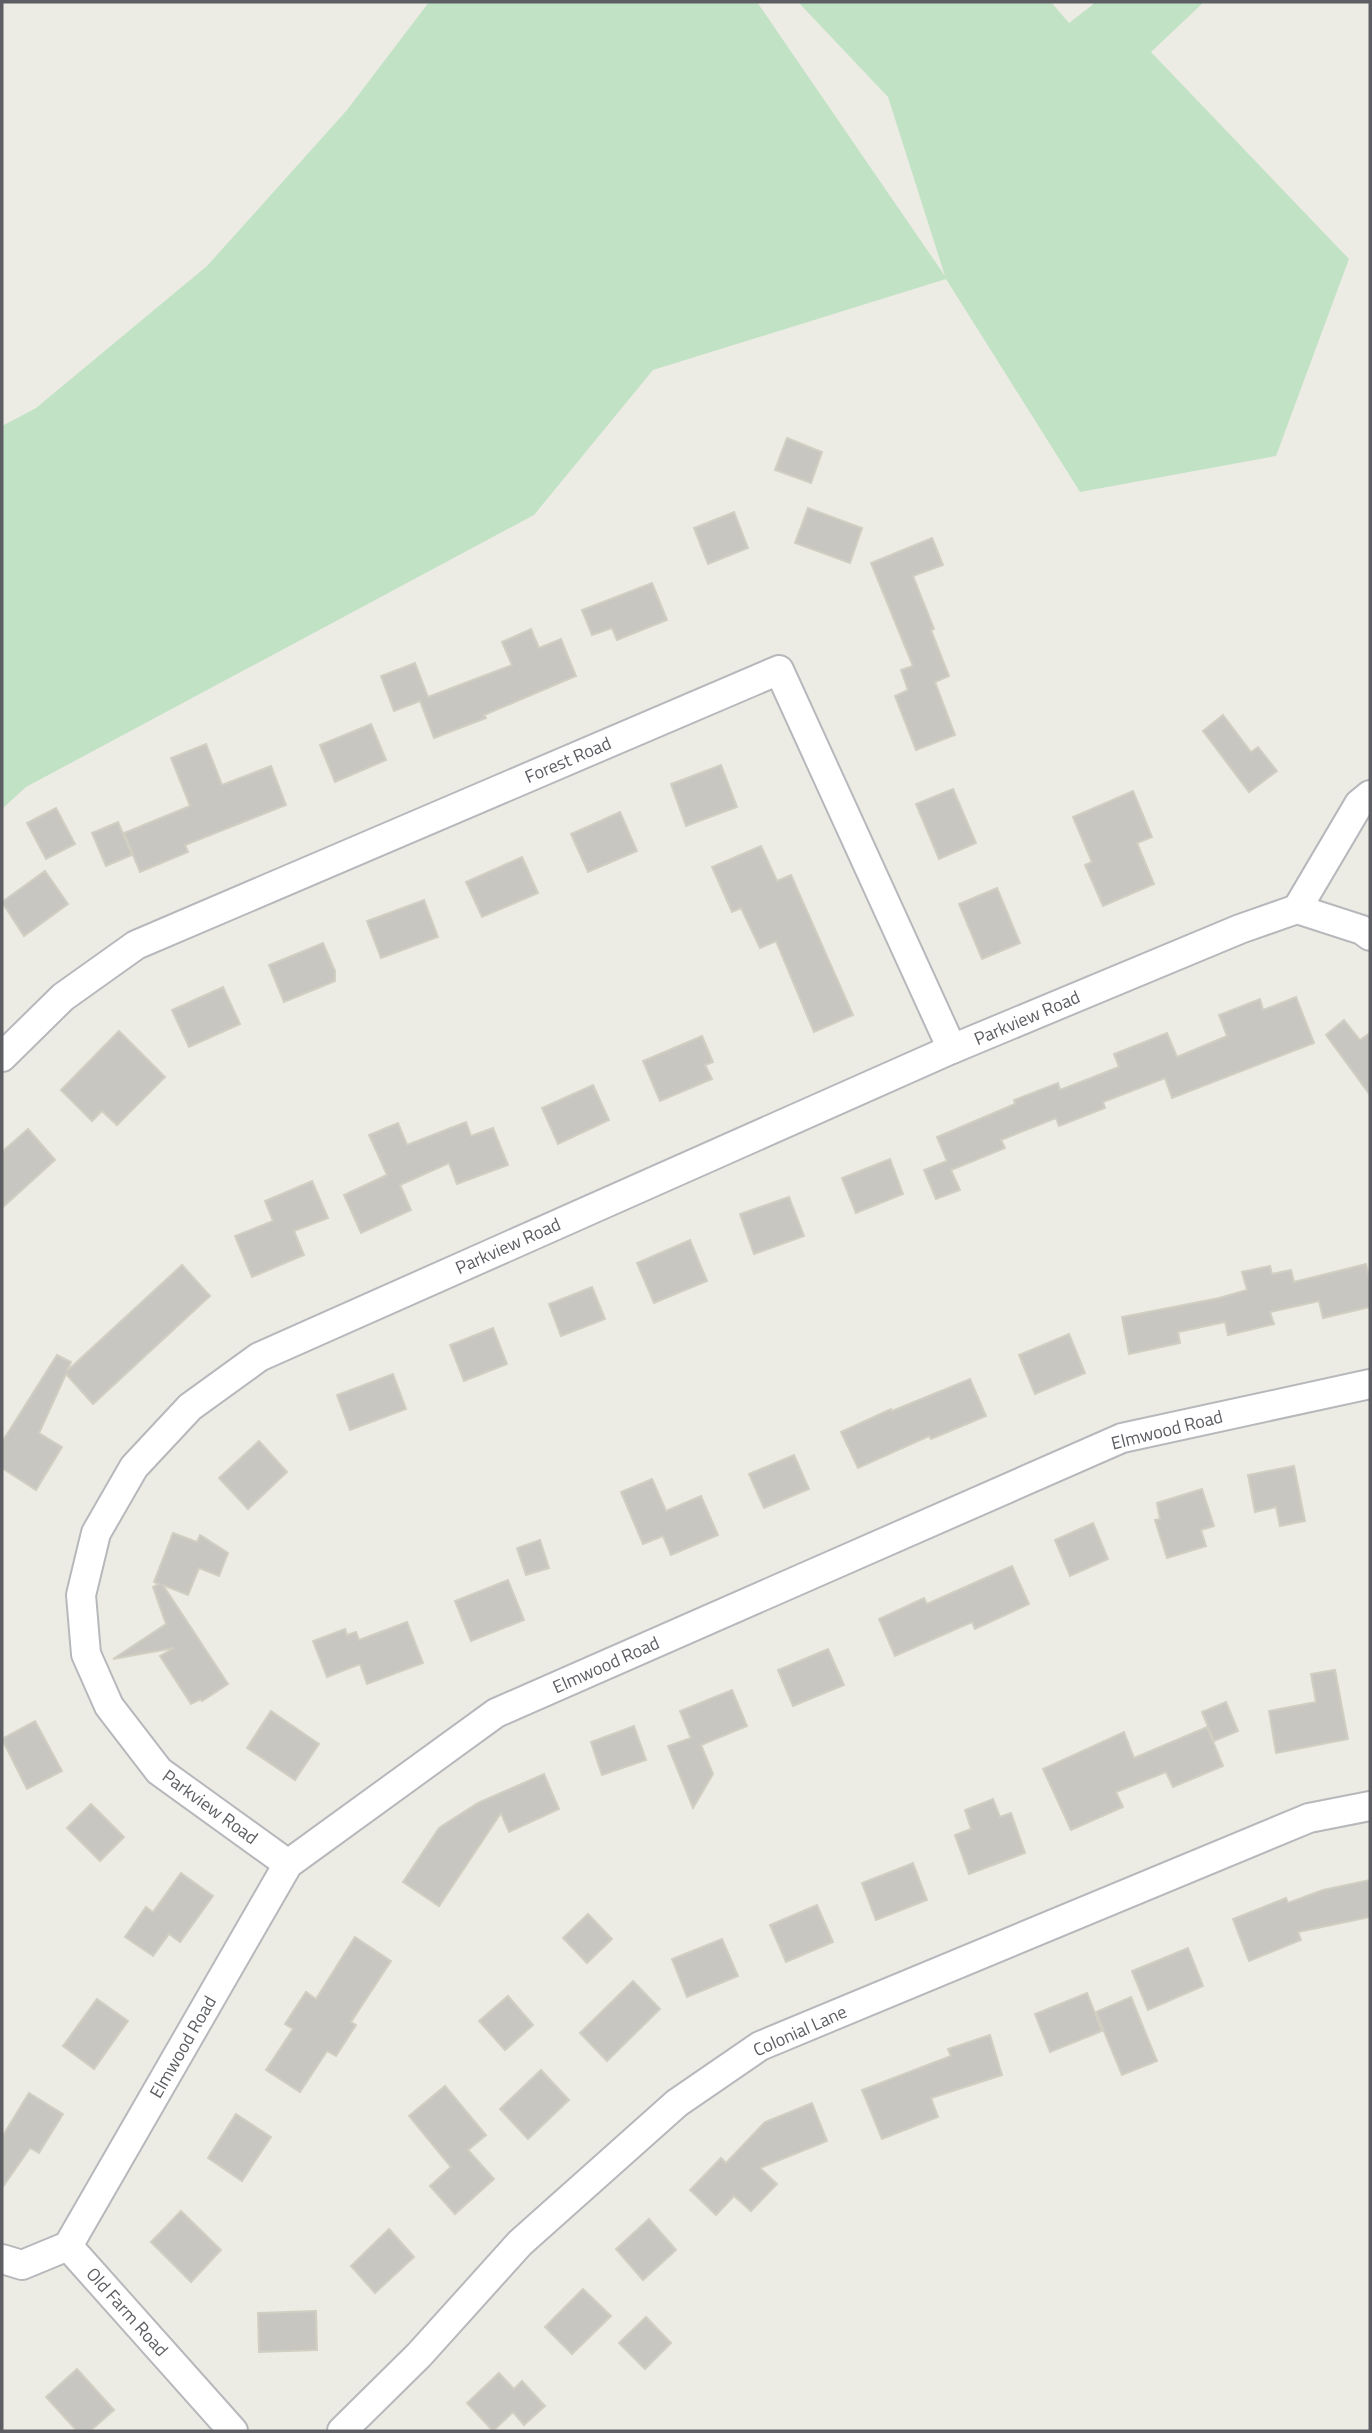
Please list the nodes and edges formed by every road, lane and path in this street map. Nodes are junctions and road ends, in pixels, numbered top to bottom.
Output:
1 (1370, 795) edge
2 (1297, 909) junction
3 (1370, 936) edge
4 (952, 1049) junction
5 (2, 1057) edge
6 (1370, 1384) edge
7 (1370, 1806) edge
8 (288, 1864) junction
9 (68, 2246) junction
10 (2, 2259) edge
11 (233, 2431) edge
12 (342, 2431) edge

1 - 2 street
2 - 3 street
2 - 4 street, Parkview Road
4 - 5 street, Forest Road
4 - 8 street, Parkview Road
6 - 8 street, Elmwood Road
7 - 12 street, Colonial Lane
8 - 9 street, Elmwood Road
9 - 10 street
9 - 11 street, Old Farm Road

